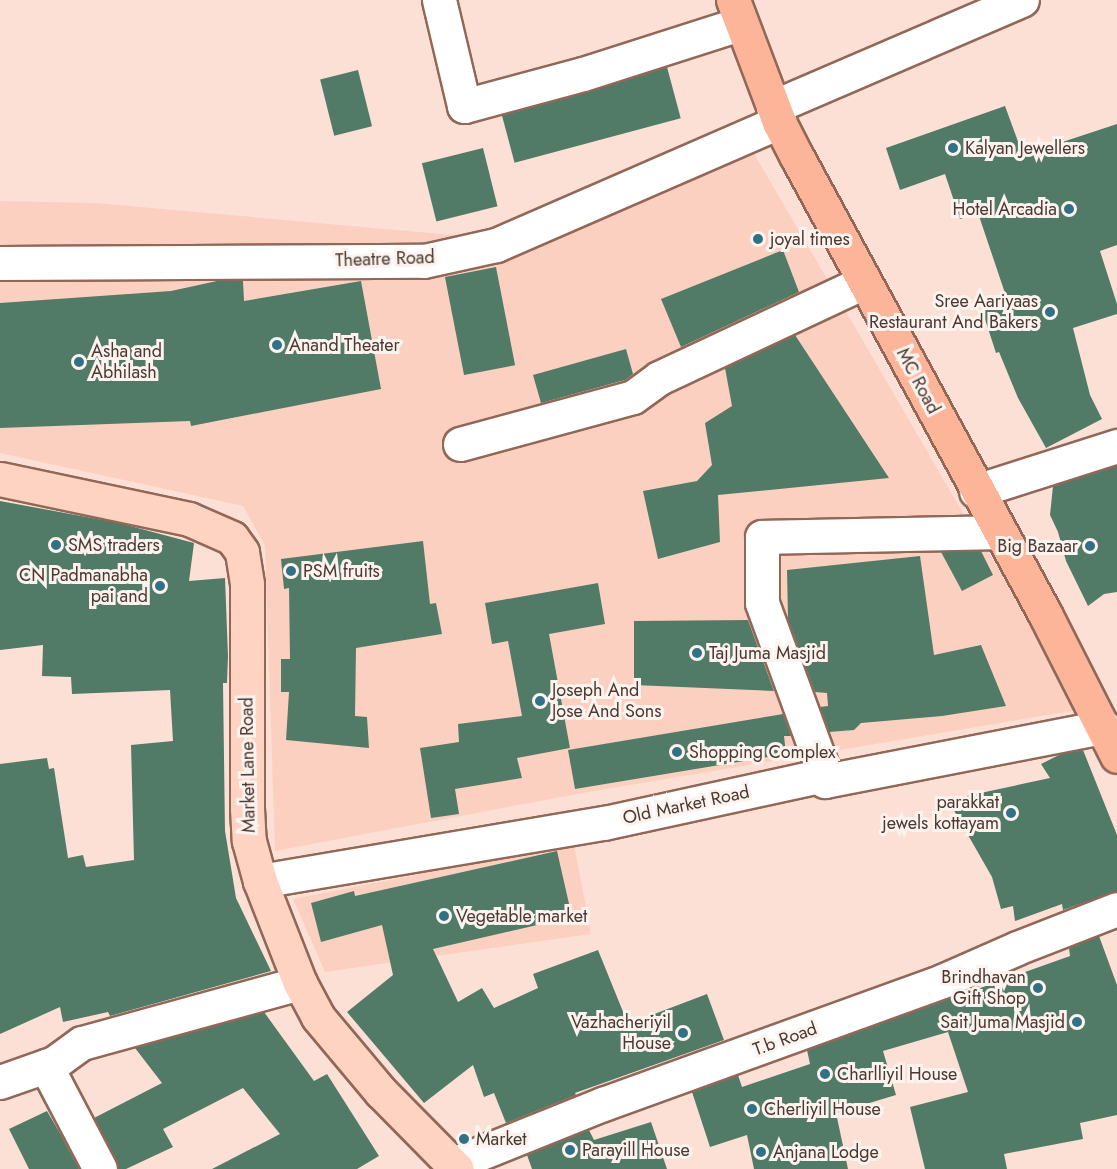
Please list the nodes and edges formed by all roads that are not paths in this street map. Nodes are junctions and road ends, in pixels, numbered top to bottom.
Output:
1 (439, 0) edge
2 (1022, 0) edge
3 (737, 12) edge
4 (776, 114) junction
5 (0, 263) edge
6 (864, 282) junction
7 (460, 444) dead end
8 (1117, 446) edge
9 (0, 479) edge
10 (976, 491) junction
11 (999, 532) junction
12 (1111, 741) edge
13 (825, 775) junction
14 (260, 881) junction
15 (1117, 909) edge
16 (300, 983) junction
17 (46, 1066) junction
18 (0, 1082) edge
19 (454, 1167) edge
20 (100, 1169) edge

1 - 3 street
2 - 4 street, Theatre Road
3 - 4 highway, MC Road
4 - 5 street, Theatre Road
4 - 6 highway, MC Road
6 - 7 street
6 - 10 highway, MC Road
8 - 10 street
9 - 14 main road, Market Lane Road
10 - 11 highway, MC Road
11 - 12 highway, MC Road
11 - 13 street
12 - 13 street, Old Market Road
13 - 14 street, Old Market Road
14 - 16 main road, Market Lane Road
15 - 19 street, T.b Road
16 - 17 street
16 - 19 main road, Market Lane Road
17 - 18 street
17 - 20 street

